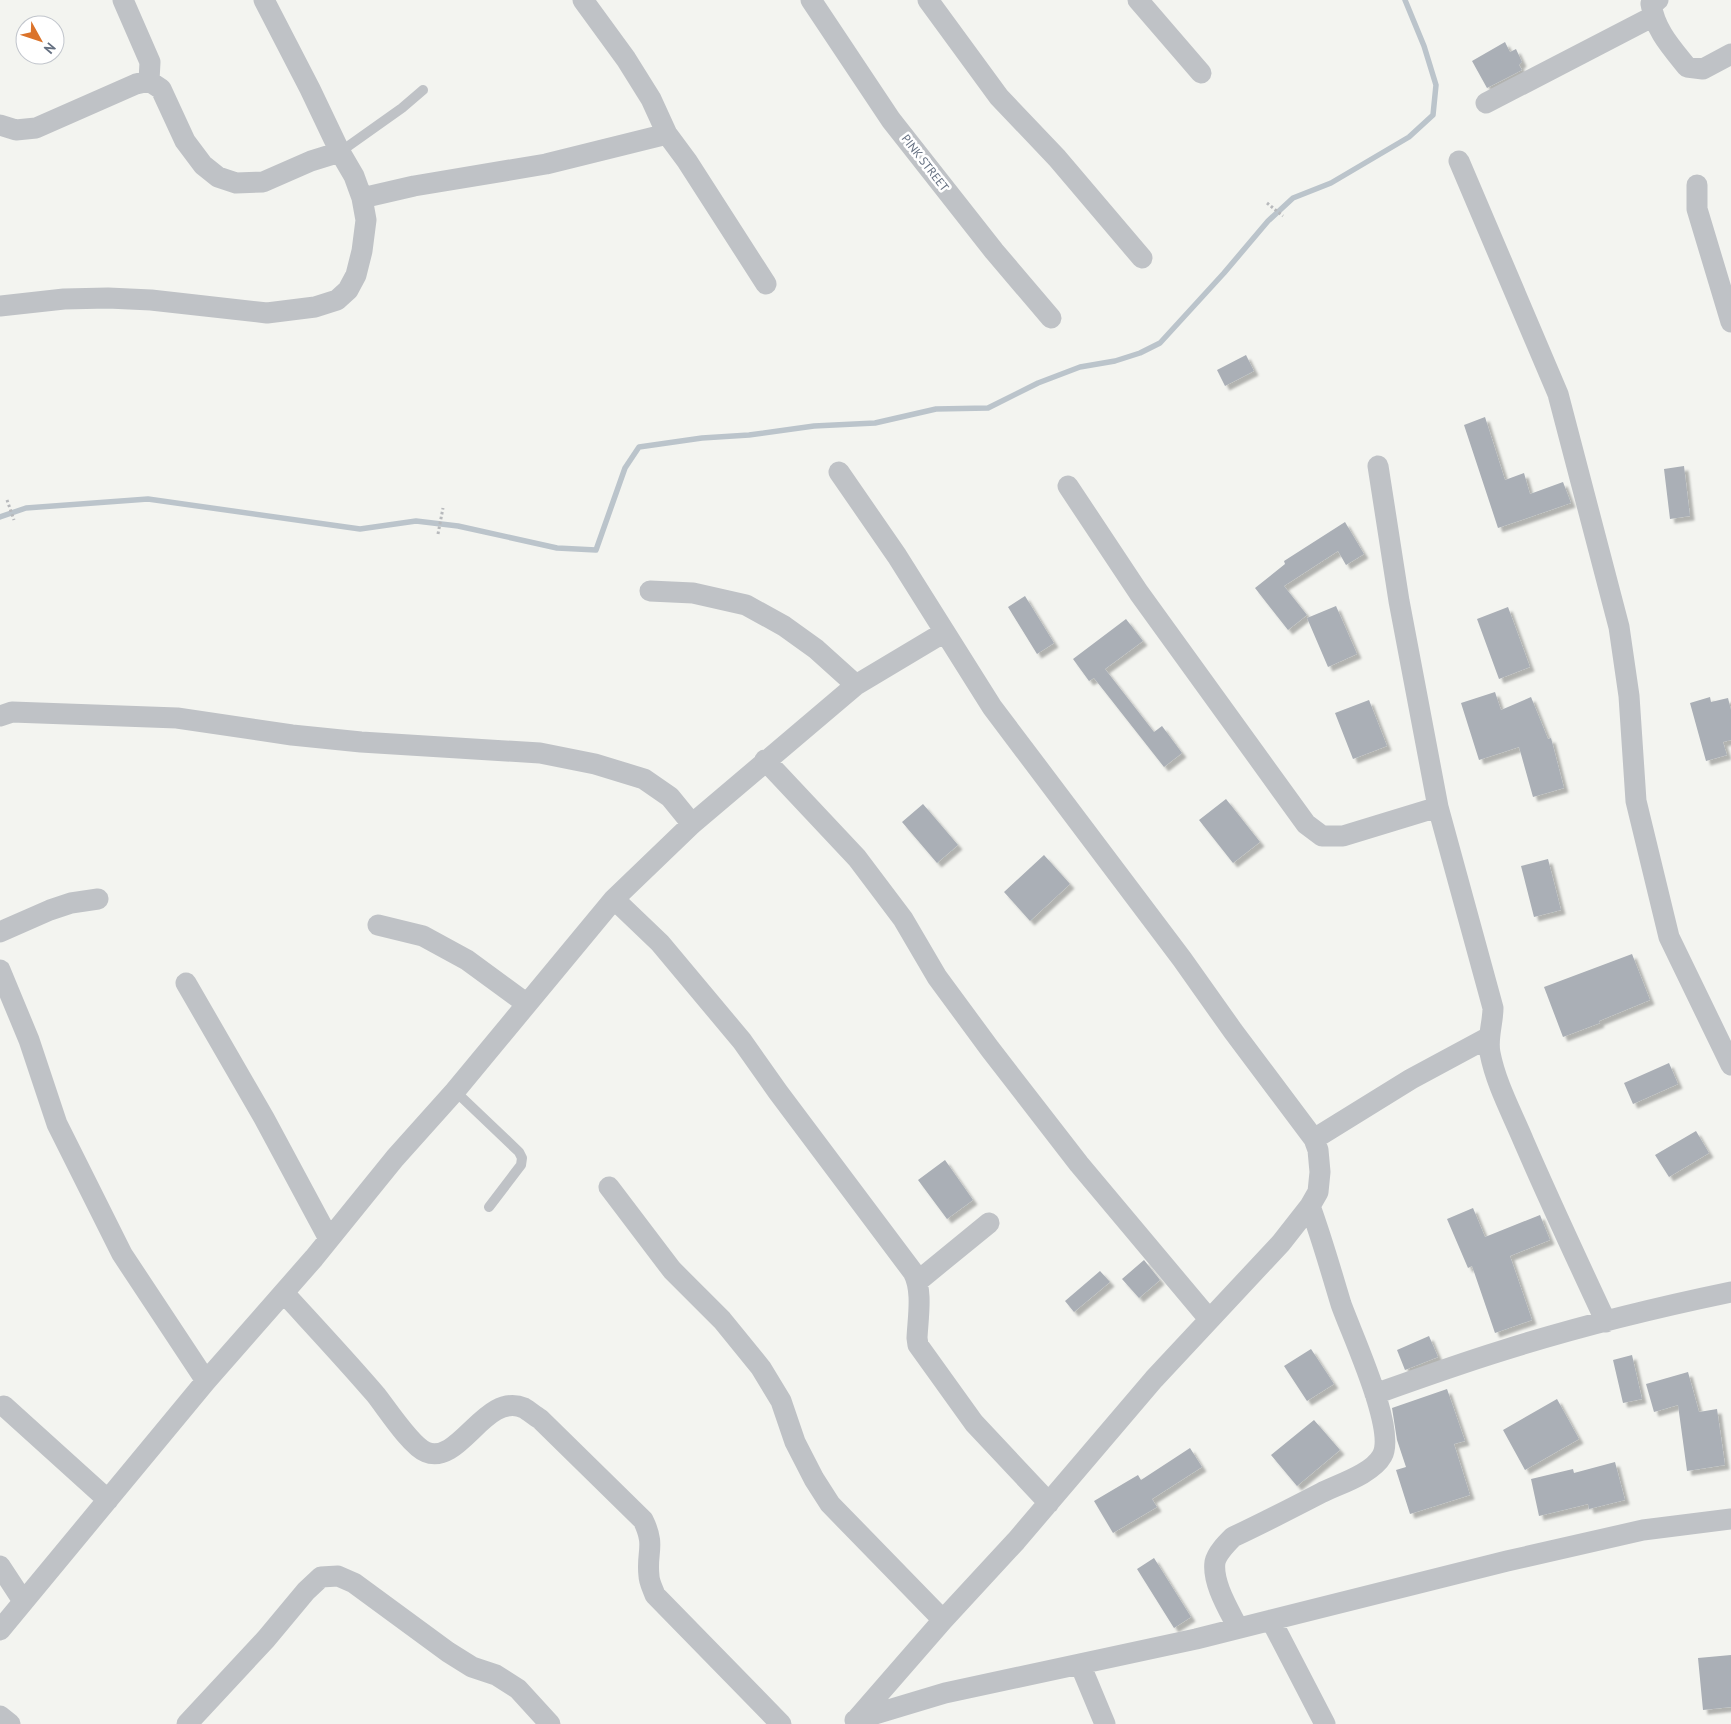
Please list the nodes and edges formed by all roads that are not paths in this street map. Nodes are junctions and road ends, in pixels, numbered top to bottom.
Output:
1 (123, 0) edge
2 (264, 0) edge
3 (583, 0) edge
4 (811, 0) edge
5 (928, 0) edge
6 (1138, 0) edge
7 (1652, 5) edge
8 (1731, 54) edge
9 (1200, 73) dead end
10 (149, 81) junction
11 (423, 90) dead end
12 (1486, 103) dead end
13 (0, 125) edge
14 (667, 134) junction
15 (340, 152) junction
16 (1459, 162) dead end
17 (1697, 185) dead end
18 (362, 198) junction
19 (1142, 258) dead end
20 (766, 284) dead end
21 (0, 306) edge
22 (1051, 318) dead end
23 (1731, 322) edge
24 (1378, 466) dead end
25 (839, 472) dead end
26 (1068, 486) dead end
27 (650, 592) dead end
28 (943, 633) junction
29 (856, 685) junction
30 (0, 716) edge
31 (766, 760) junction
32 (1438, 807) junction
33 (692, 824) junction
34 (98, 899) dead end
35 (614, 899) junction
36 (378, 925) dead end
37 (0, 932) edge
38 (0, 970) edge
39 (186, 983) dead end
40 (527, 1004) junction
41 (1489, 1037) junction
42 (1731, 1065) edge
43 (455, 1091) junction
44 (1314, 1139) junction
45 (609, 1187) dead end
46 (1310, 1206) junction
47 (489, 1207) dead end
48 (988, 1223) dead end
49 (329, 1239) junction
50 (918, 1281) junction
51 (1731, 1292) edge
52 (284, 1293) junction
53 (1209, 1319) junction
54 (1606, 1322) junction
55 (206, 1380) junction
56 (1375, 1394) junction
57 (4, 1406) dead end
58 (108, 1500) junction
59 (1049, 1503) junction
60 (1731, 1518) edge
61 (0, 1566) edge
62 (23, 1601) junction
63 (942, 1620) junction
64 (1271, 1620) junction
65 (1238, 1628) junction
66 (0, 1630) edge
67 (1080, 1664) junction
68 (0, 1716) edge
69 (853, 1722) edge
70 (10, 1724) edge
71 (187, 1724) edge
72 (550, 1724) edge
73 (781, 1724) edge
74 (1105, 1724) edge
75 (1325, 1724) edge

1 - 10 street
2 - 15 street
3 - 14 street
4 - 22 street, PINK STREET
5 - 19 street
6 - 9 street
7 - 8 street
7 - 12 street
10 - 13 street
10 - 15 street
11 - 15 lane
14 - 18 street
14 - 20 street
15 - 18 street
16 - 42 street
17 - 23 street
18 - 21 street
24 - 32 street
25 - 28 street
26 - 32 street
27 - 29 street
28 - 29 street
28 - 44 street
29 - 31 street
30 - 33 street
31 - 33 street
31 - 53 street
32 - 41 street
33 - 35 street
34 - 37 street
35 - 40 street
35 - 50 street
36 - 40 street
38 - 55 street
39 - 49 street
40 - 43 street
41 - 44 street
41 - 54 street
43 - 47 lane
43 - 49 street
44 - 46 street
45 - 63 street
46 - 53 street
46 - 56 street
48 - 50 street
49 - 52 street
50 - 59 street
51 - 54 street
52 - 55 street
52 - 73 street
53 - 59 street
54 - 56 street
55 - 58 street
56 - 65 street
57 - 58 street
58 - 62 street
59 - 63 street
60 - 64 street
61 - 62 street
62 - 66 street
63 - 69 street
64 - 65 street
64 - 75 street
65 - 67 street
67 - 69 street
67 - 74 street
68 - 70 street
71 - 72 street

